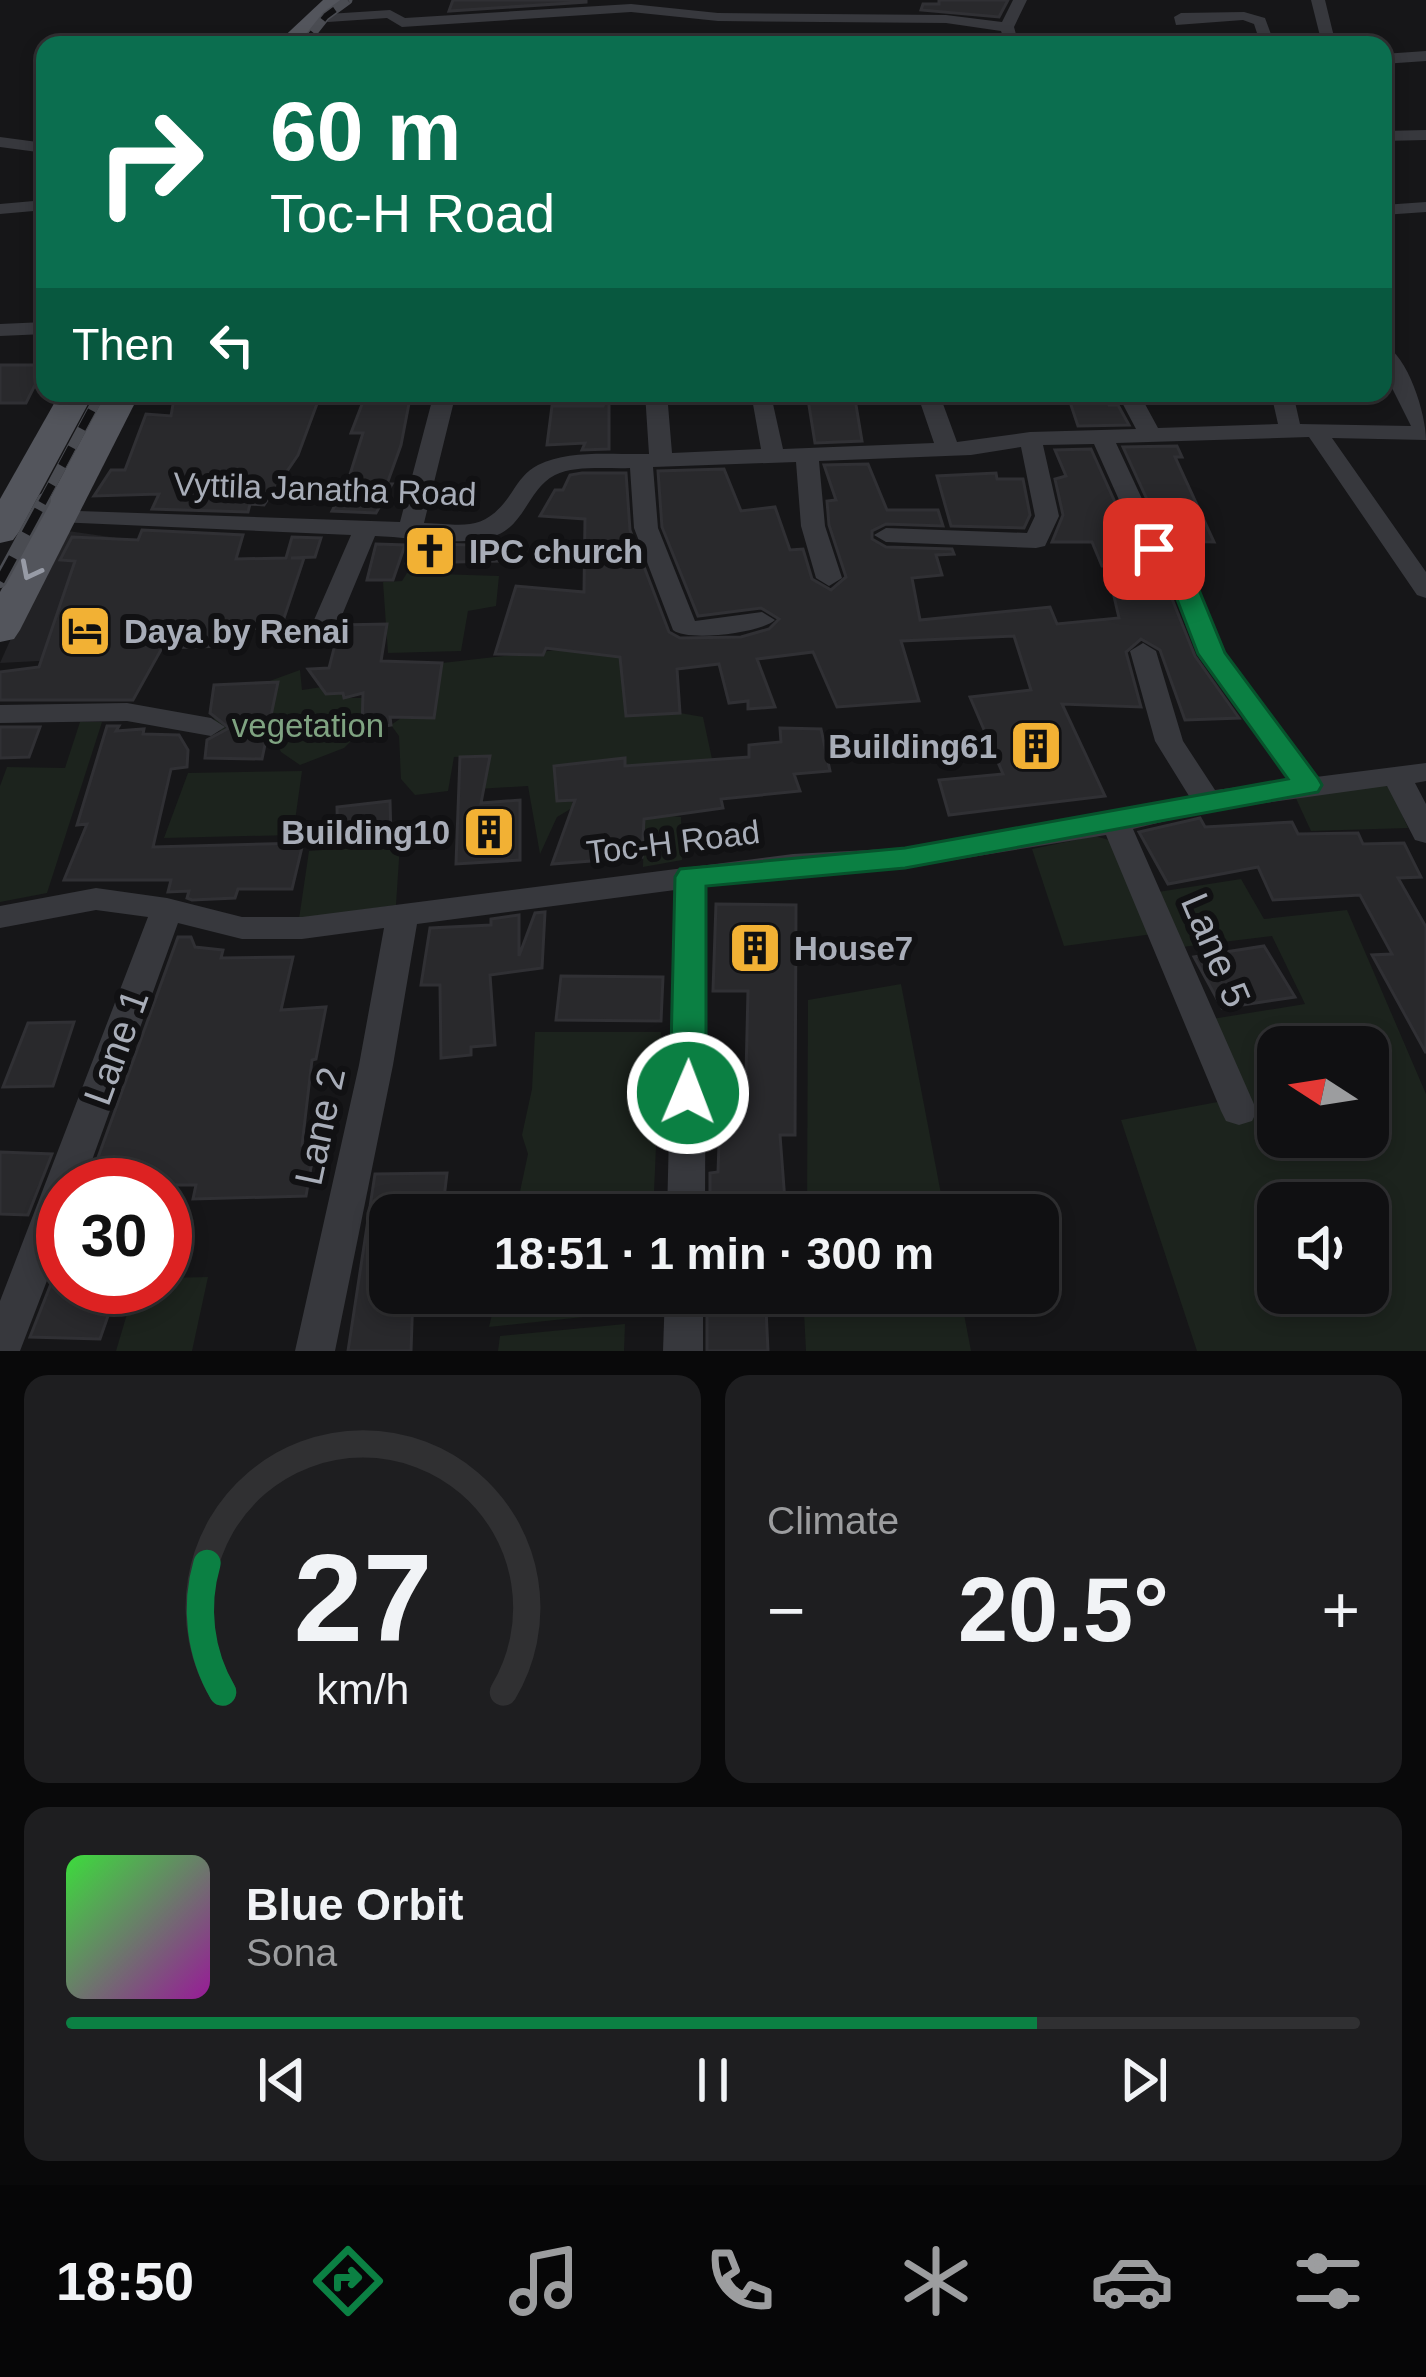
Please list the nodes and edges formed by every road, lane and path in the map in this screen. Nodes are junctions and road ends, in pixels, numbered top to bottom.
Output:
1 (354, 0) edge
2 (1020, 0) edge
3 (1318, 0) edge
4 (332, 9) edge
5 (692, 14) junction
6 (1181, 22) dead end
7 (684, 31) dead end
8 (298, 36) edge
9 (1003, 36) edge
10 (1011, 36) edge
11 (1265, 36) edge
12 (1327, 36) edge
13 (1426, 56) edge
14 (1392, 58) edge
15 (1426, 135) edge
16 (1392, 136) edge
17 (0, 142) edge
18 (36, 147) edge
19 (36, 206) edge
20 (1426, 208) edge
21 (0, 209) edge
22 (1392, 210) edge
23 (36, 328) edge
24 (0, 330) edge
25 (1392, 368) edge
26 (72, 402) edge
27 (118, 402) edge
28 (443, 402) edge
29 (655, 402) edge
30 (761, 402) edge
31 (931, 402) edge
32 (1133, 402) edge
33 (1287, 402) edge
34 (1303, 430) junction
35 (1426, 434) edge
36 (1151, 436) junction
37 (1030, 439) junction
38 (1103, 439) junction
39 (949, 449) junction
40 (807, 454) junction
41 (773, 457) junction
42 (651, 461) junction
43 (57, 515) junction
44 (366, 527) junction
45 (410, 529) junction
46 (0, 532) edge
47 (886, 535) dead end
48 (829, 578) dead end
49 (1426, 590) edge
50 (327, 620) dead end
51 (762, 620) dead end
52 (0, 630) edge
53 (1143, 651) dead end
54 (0, 714) edge
55 (211, 727) dead end
56 (1411, 772) edge
57 (1307, 785) junction
58 (1207, 801) junction
59 (1116, 823) junction
60 (1426, 833) edge
61 (691, 877) junction
62 (167, 909) junction
63 (0, 917) edge
64 (402, 917) junction
65 (1239, 1111) dead end
66 (75, 1158) edge
67 (686, 1194) edge
68 (36, 1259) edge
69 (684, 1314) edge
70 (0, 1351) edge
71 (315, 1351) edge
72 (683, 1351) edge

1 - 4 main road
2 - 10 street
3 - 12 street
4 - 5 street
4 - 8 main road
5 - 7 street
5 - 9 street
6 - 11 street
13 - 14 street
15 - 16 street
17 - 18 street
19 - 21 street
20 - 22 street
23 - 24 street
25 - 35 street
26 - 46 main road
27 - 43 main road
28 - 45 street
29 - 42 street
30 - 41 street
31 - 39 street
32 - 36 street
33 - 34 street
34 - 35 street, Vyttila Janatha Road
34 - 36 street, Vyttila Janatha Road
34 - 49 street
36 - 38 street, Vyttila Janatha Road
37 - 38 street, Vyttila Janatha Road
37 - 39 street, Vyttila Janatha Road
37 - 47 street
38 - 57 street
39 - 40 street, Vyttila Janatha Road
40 - 41 street, Vyttila Janatha Road
40 - 48 street
41 - 42 street, Vyttila Janatha Road
42 - 45 street, Vyttila Janatha Road
42 - 51 street
43 - 44 street, Vyttila Janatha Road
43 -> 52 main road
44 - 45 street, Vyttila Janatha Road
44 - 50 street
53 - 58 street
54 - 55 street
56 - 57 street, Toc-H Road
56 - 60 street
57 - 58 street, Toc-H Road
58 - 59 street, Toc-H Road
59 - 61 street, Toc-H Road
59 - 65 street, Lane 5
61 - 64 street, Toc-H Road
61 - 67 street
62 - 63 street, Toc-H Road
62 - 64 street, Toc-H Road
62 - 66 street, Lane 1
64 - 71 street, Lane 2
68 - 70 street, Lane 1
69 - 72 street

